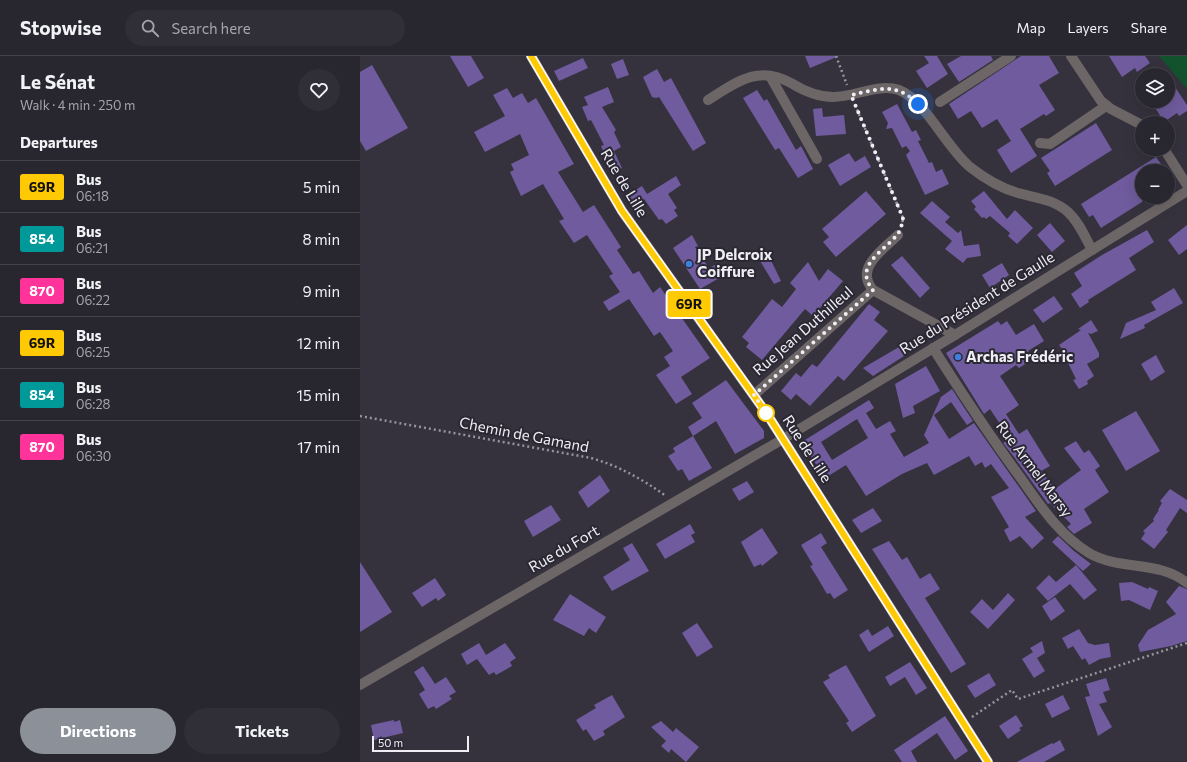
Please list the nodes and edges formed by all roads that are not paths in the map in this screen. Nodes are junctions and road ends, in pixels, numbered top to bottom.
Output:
1 (531, 56) edge
2 (1011, 56) edge
3 (1071, 56) edge
4 (770, 76) junction
5 (708, 100) dead end
6 (940, 102) dead end
7 (1106, 106) junction
8 (1135, 122) edge
9 (1040, 143) dead end
10 (1168, 156) edge
11 (817, 159) dead end
12 (1187, 185) edge
13 (1187, 191) edge
14 (898, 235) road end
15 (1092, 250) junction
16 (873, 290) junction
17 (955, 335) junction
18 (933, 348) junction
19 (754, 395) junction
20 (783, 439) junction
21 (1187, 583) edge
22 (360, 685) edge
23 (988, 762) edge

1 - 19 main road, Rue de Lille
2 - 6 street
3 - 7 street
4 - 5 street
4 - 11 street
4 - 15 street
7 - 8 street
7 - 9 street
10 - 12 street
13 - 15 street, Rue du Président de Gaulle
14 - 16 street, Rue Jean Duthilleul
15 - 17 street, Rue du Président de Gaulle
16 - 17 street, Rue Jean Duthilleul
16 - 19 street, Rue Jean Duthilleul
17 - 18 street, Rue du Président de Gaulle
18 - 20 street, Rue du Président de Gaulle
18 - 21 street, Rue Armel Marsy
19 - 20 main road, Rue de Lille
20 - 22 street, Rue du Fort
20 - 23 main road, Rue de Lille

